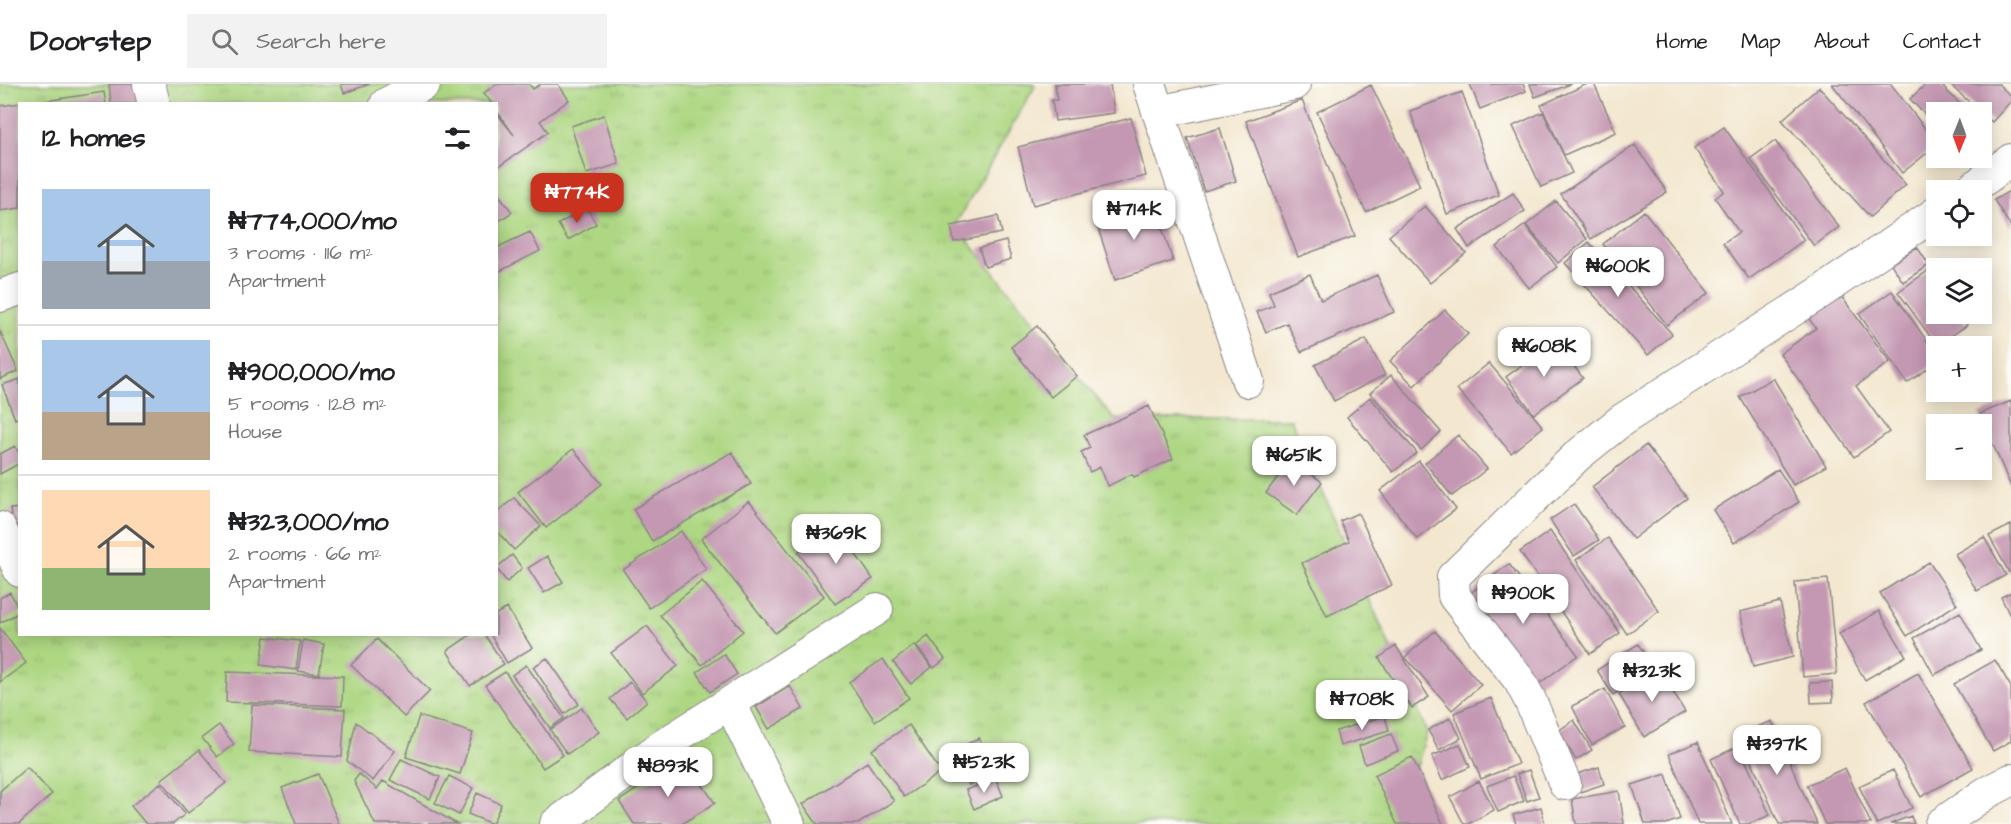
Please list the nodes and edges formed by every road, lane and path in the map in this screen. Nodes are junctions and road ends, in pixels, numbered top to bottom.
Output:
1 (149, 84) edge
2 (424, 84) edge
3 (1294, 84) edge
4 (1153, 98) edge
5 (154, 102) edge
6 (390, 102) edge
7 (2011, 160) edge
8 (1984, 180) edge
9 (1926, 220) edge
10 (18, 290) edge
11 (0, 296) edge
12 (1248, 381) dead end
13 (0, 528) edge
14 (18, 567) edge
15 (877, 609) dead end
16 (730, 703) junction
17 (2011, 780) edge
18 (1565, 784) dead end
19 (556, 824) edge
20 (789, 824) edge
21 (1941, 824) edge

1 - 5 street
2 - 6 street
3 - 4 street
4 - 12 street
7 - 8 street
9 - 18 street
10 - 11 street
13 - 14 street
15 - 16 street
16 - 19 street
16 - 20 street
17 - 21 street

